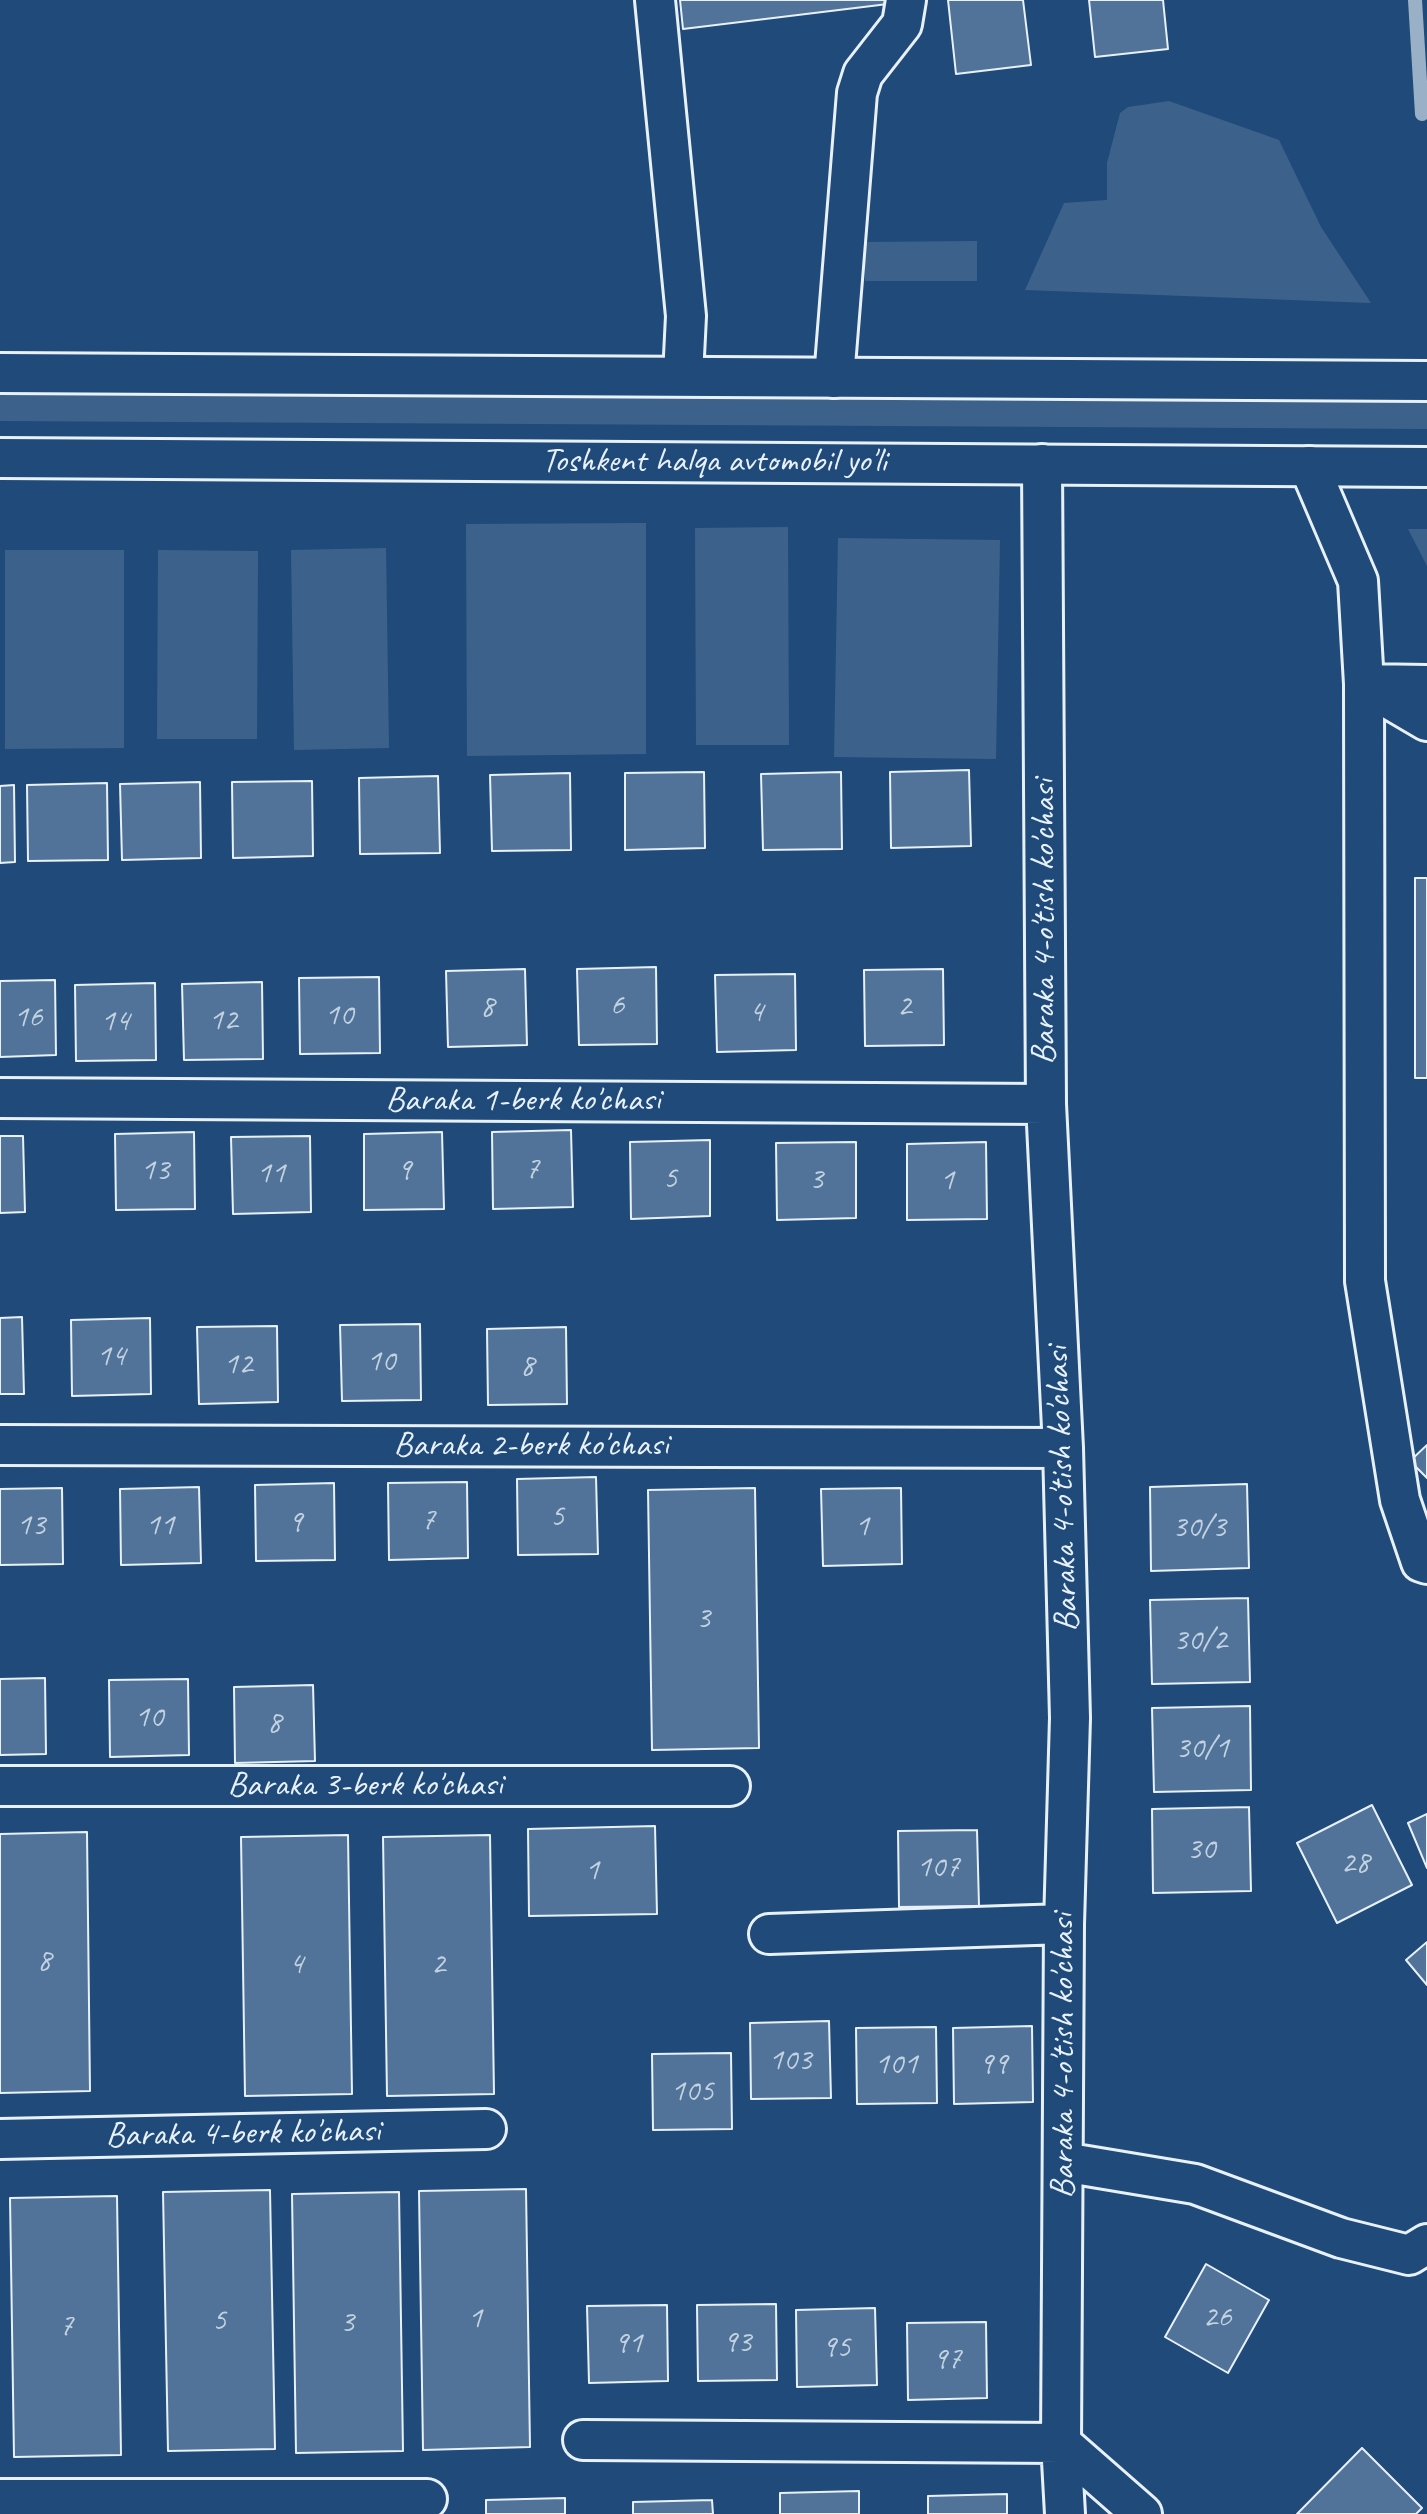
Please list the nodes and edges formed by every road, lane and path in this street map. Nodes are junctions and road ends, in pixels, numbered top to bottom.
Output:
1 (655, 0) edge
2 (906, 0) edge
3 (0, 373) edge
4 (683, 376) junction
5 (834, 377) junction
6 (1427, 381) edge
7 (0, 458) edge
8 (1042, 464) junction
9 (1309, 466) junction
10 (1427, 467) edge
11 (1364, 684) junction
12 (1427, 685) edge
13 (1427, 721) edge
14 (0, 1098) edge
15 (1046, 1104) junction
16 (0, 1445) edge
17 (1063, 1447) junction
18 (1427, 1564) edge
19 (0, 1786) edge
20 (730, 1786) dead end
21 (1064, 1924) junction
22 (769, 1934) dead end
23 (486, 2129) dead end
24 (0, 2140) edge
25 (1063, 2162) junction
26 (1418, 2249) edge
27 (583, 2440) dead end
28 (1061, 2443) junction
29 (0, 2498) edge
30 (427, 2499) dead end
31 (1065, 2514) edge
32 (1142, 2514) edge

1 - 4 main road
2 - 5 main road
3 - 4 main road
4 - 5 main road
5 - 6 main road
7 - 8 main road, Toshkent halqa avtomobil yo'li
8 - 9 main road, Toshkent halqa avtomobil yo'li
8 - 15 main road, Baraka 4-o'tish ko'chasi
9 - 10 main road, Toshkent halqa avtomobil yo'li
9 - 11 main road
11 - 12 main road
11 - 13 main road
11 - 18 main road
14 - 15 main road, Baraka 1-berk ko'chasi
15 - 17 main road, Baraka 4-o'tish ko'chasi
16 - 17 main road, Baraka 2-berk ko'chasi
17 - 21 main road, Baraka 4-o'tish ko'chasi
19 - 20 main road, Baraka 3-berk ko'chasi
21 - 22 main road
21 - 25 main road, Baraka 4-o'tish ko'chasi
23 - 24 main road, Baraka 4-berk ko'chasi
25 - 26 main road
25 - 28 main road, Baraka 4-o'tish ko'chasi
27 - 28 main road
28 - 31 main road, Baraka 4-o'tish ko'chasi
28 - 32 main road
29 - 30 main road

